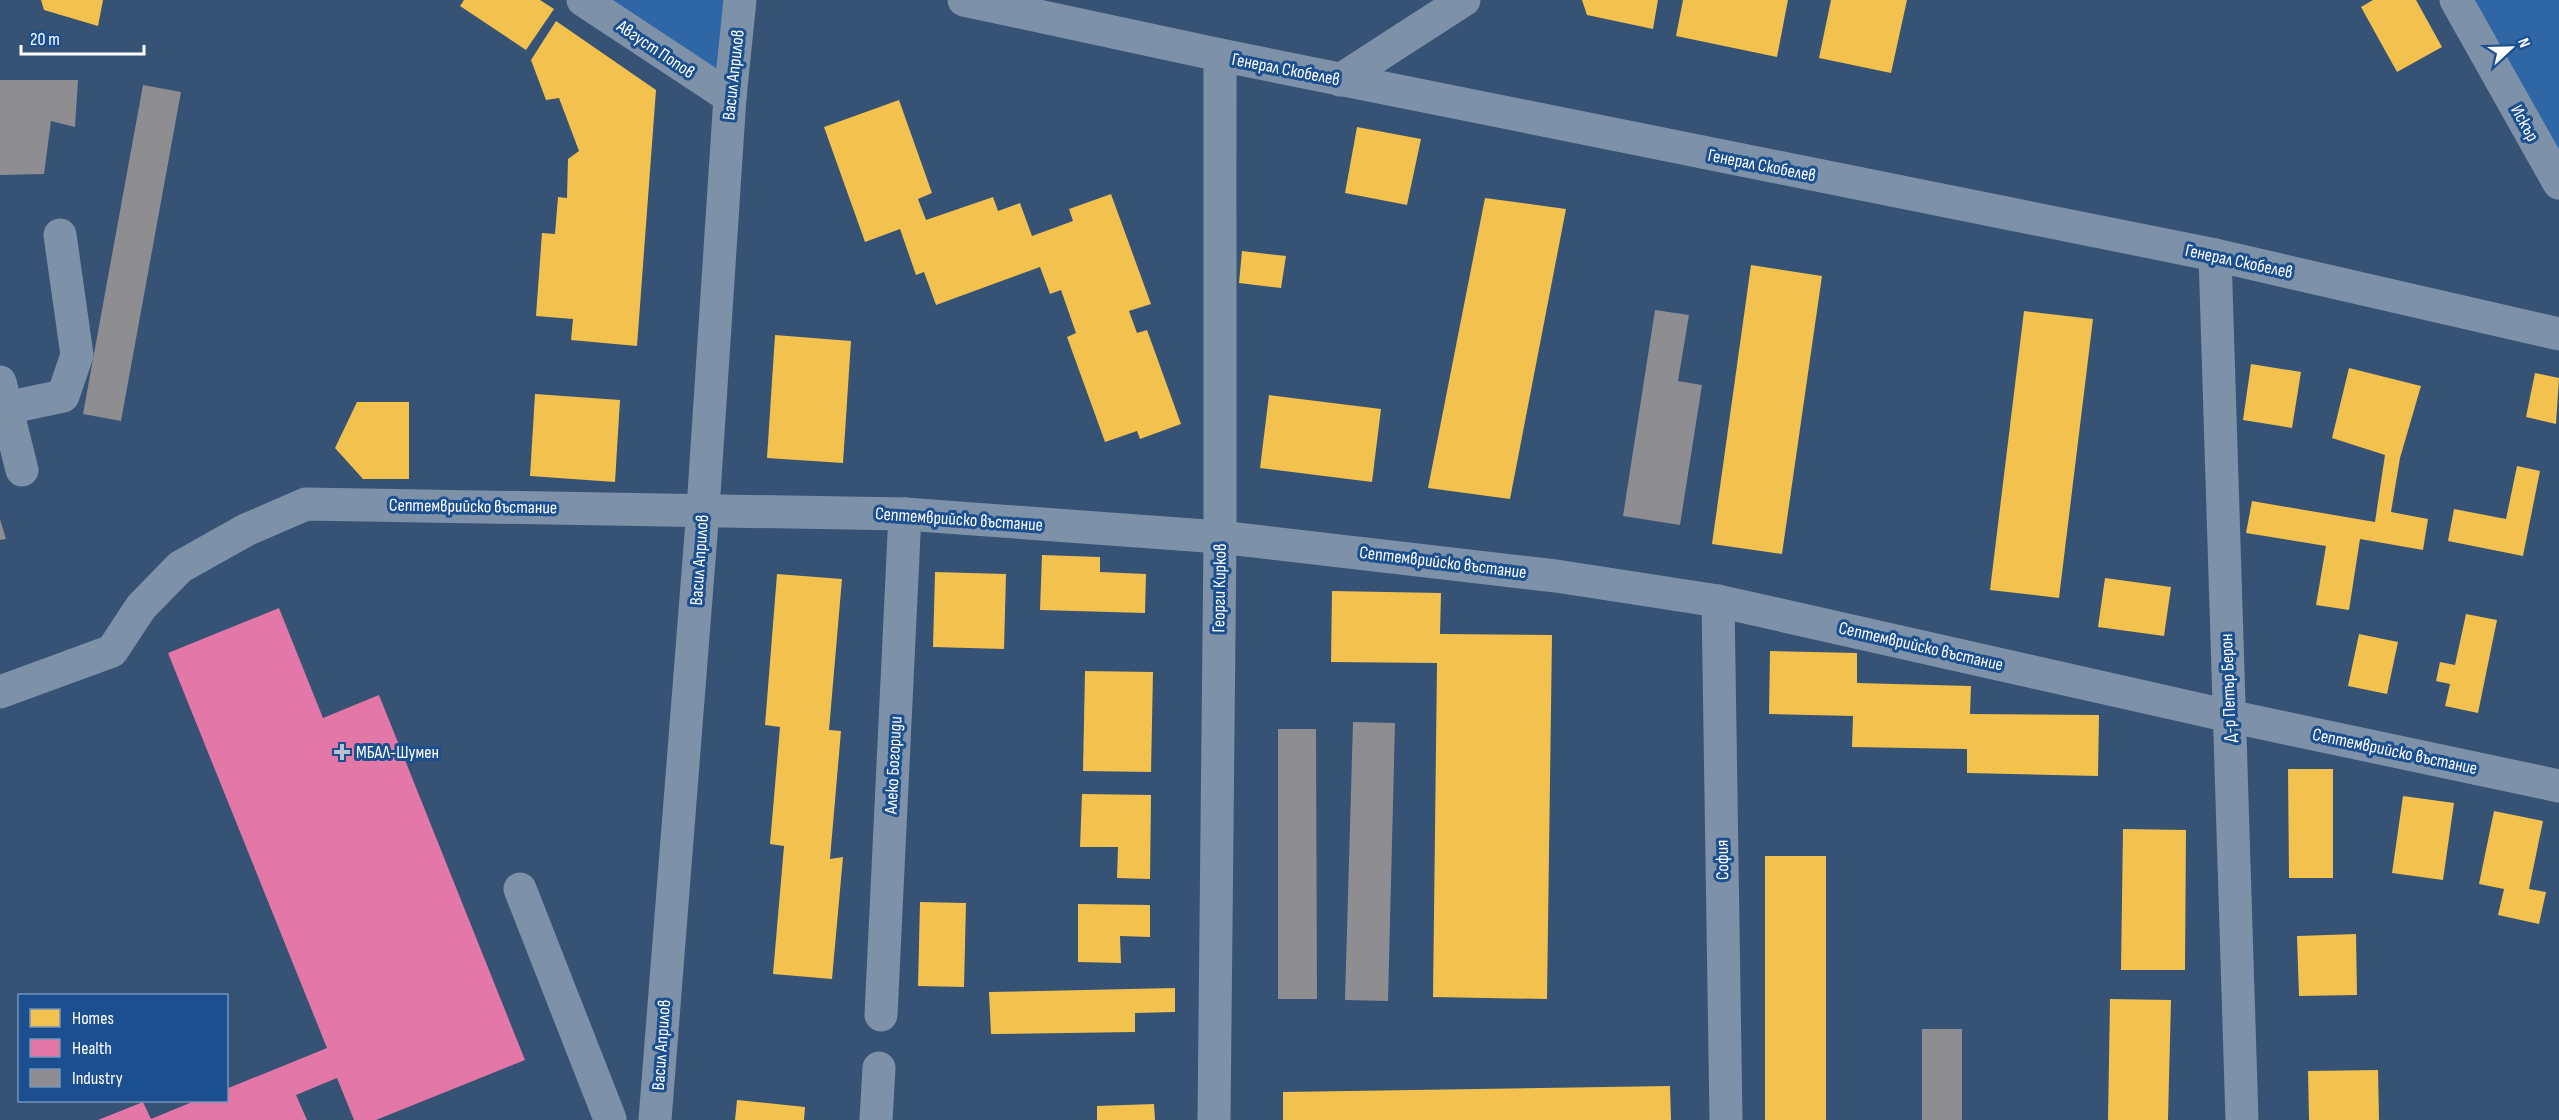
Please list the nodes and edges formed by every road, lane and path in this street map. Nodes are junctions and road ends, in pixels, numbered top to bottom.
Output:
1 (583, 0) edge
2 (740, 0) edge
3 (964, 0) edge
4 (1464, 0) edge
5 (2456, 0) edge
6 (1220, 55) junction
7 (1340, 80) junction
8 (730, 97) junction
9 (2559, 183) edge
10 (60, 235) dead end
11 (2215, 255) junction
12 (2559, 334) edge
13 (3, 395) edge
14 (22, 470) dead end
15 (703, 509) junction
16 (905, 514) junction
17 (1220, 537) junction
18 (1718, 601) junction
19 (0, 692) edge
20 (2229, 716) junction
21 (2559, 786) edge
22 (520, 889) dead end
23 (881, 1016) dead end
24 (879, 1068) dead end
25 (656, 1110) edge
26 (608, 1119) edge
27 (876, 1120) edge
28 (1214, 1120) edge
29 (1726, 1120) edge
30 (2242, 1120) edge

1 - 8 street, Август Попов
2 - 8 street, Васил Априлов
3 - 6 street, Генерал Скобелев
4 - 7 street
5 - 9 street, Искър
6 - 7 street, Генерал Скобелев
6 - 17 street, Георги Кирков
7 - 11 street, Генерал Скобелев
8 - 15 street, Васил Априлов
10 - 13 street
11 - 12 street, Генерал Скобелев
11 - 20 street, Д-р Петър Берон
13 - 14 street
15 - 16 street, Септемврийско въстание
15 - 19 street, Септемврийско въстание
15 - 25 street, Васил Априлов
16 - 17 street, Септемврийско въстание
16 - 23 street, Алеко Богориди
17 - 18 street, Септемврийско въстание
17 - 28 street, Георги Кирков
18 - 20 street, Септемврийско въстание
18 - 29 street, София
20 - 21 street, Септемврийско въстание
20 - 30 street, Д-р Петър Берон
22 - 26 street
24 - 27 street
25 - 26 street

